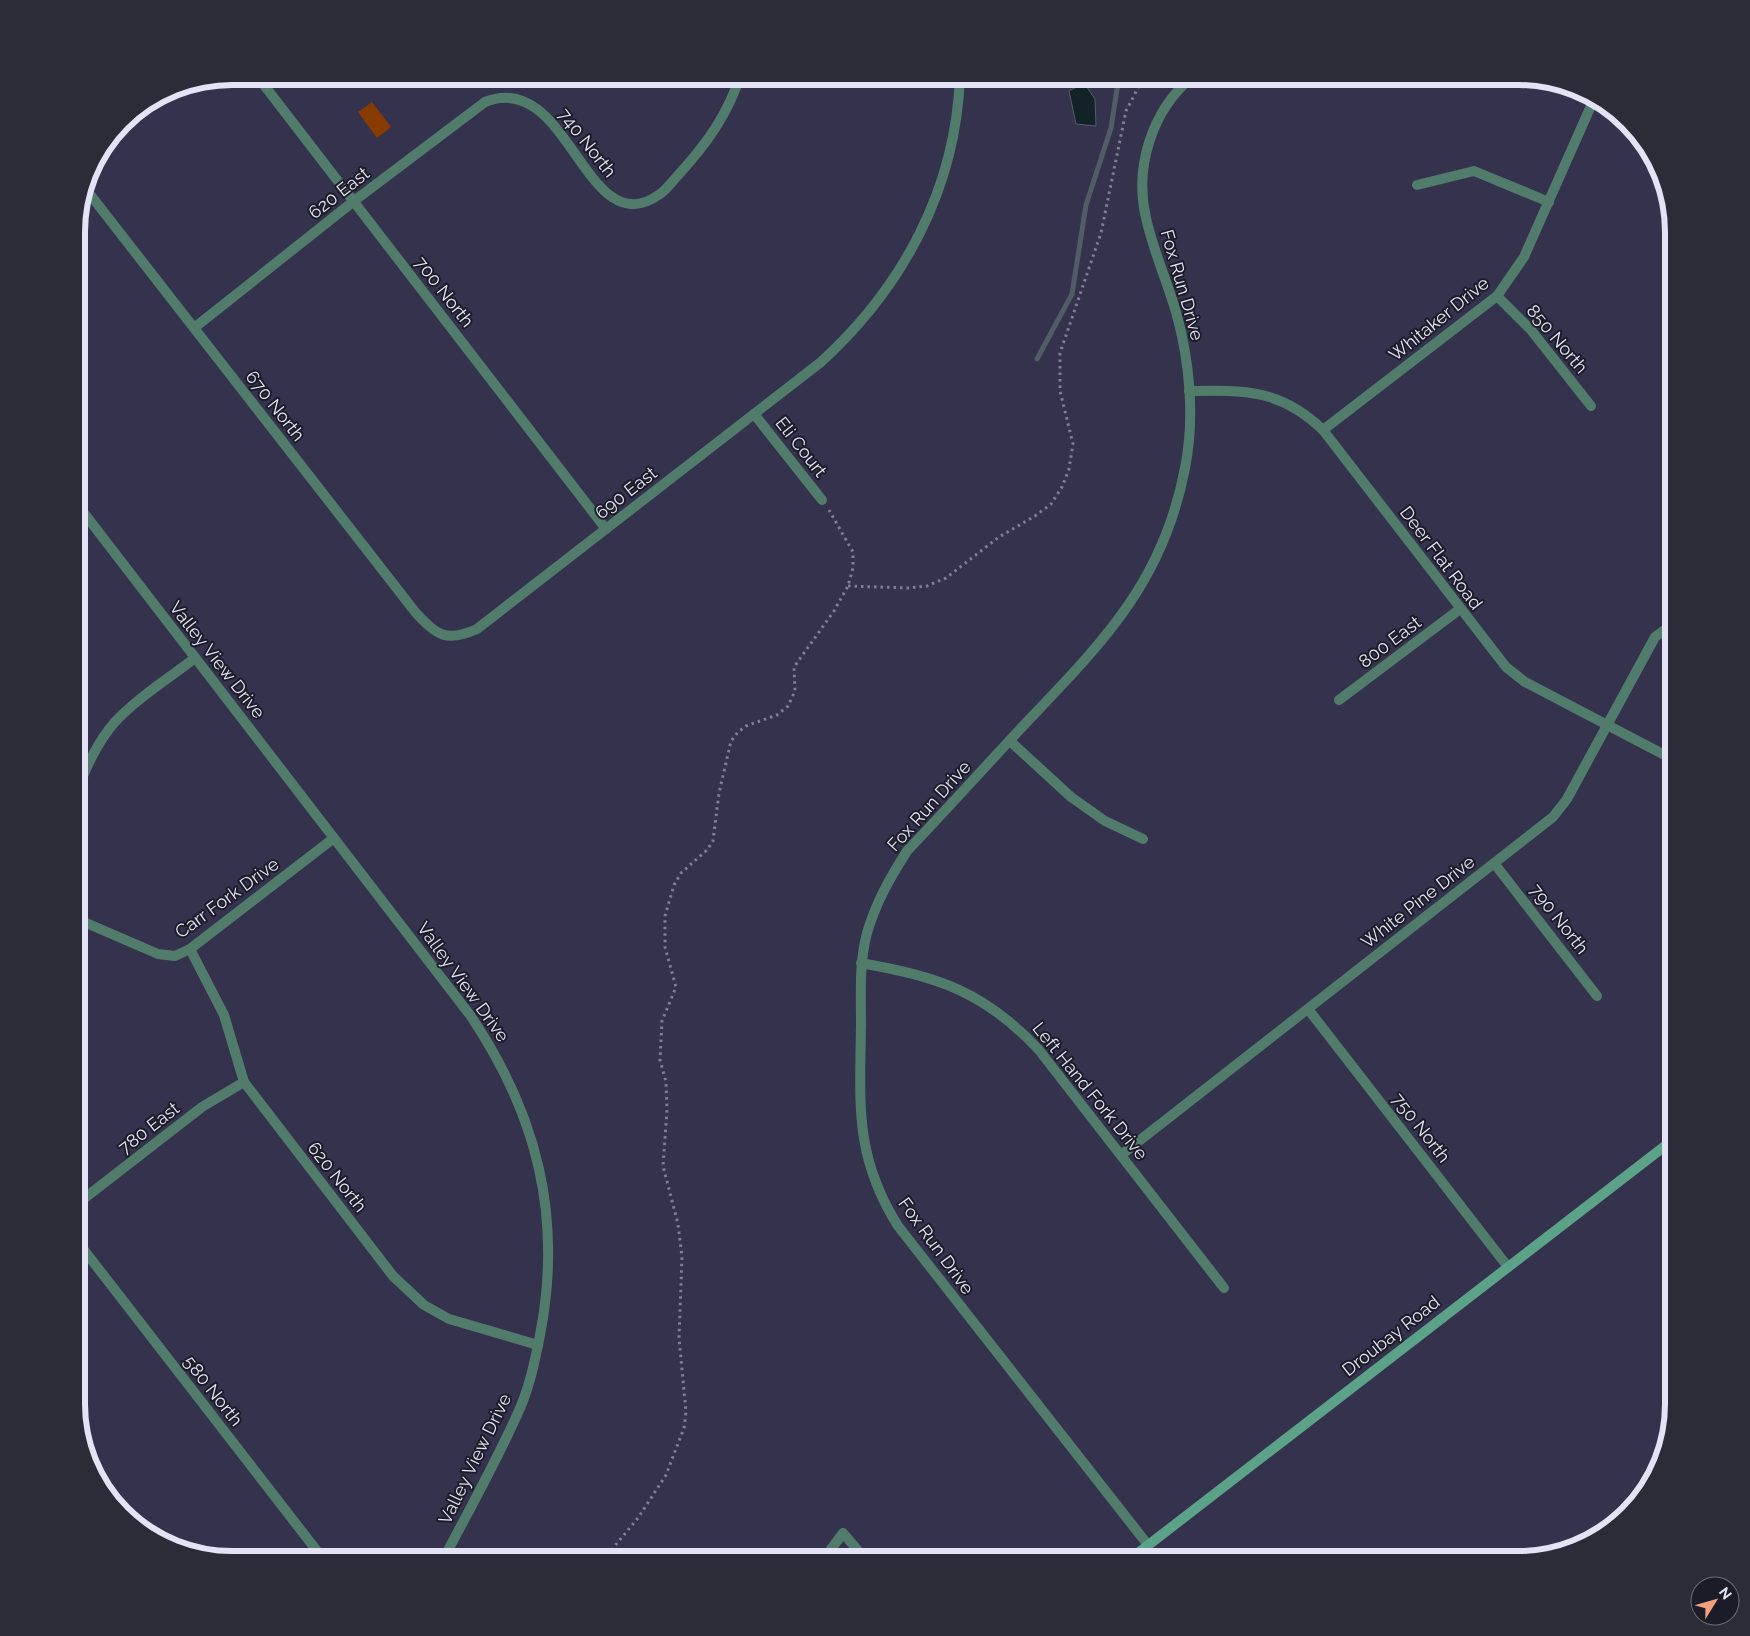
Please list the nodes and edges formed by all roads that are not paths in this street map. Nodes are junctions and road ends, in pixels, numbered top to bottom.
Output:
1 (264, 85) edge
2 (737, 85) edge
3 (959, 85) edge
4 (1185, 85) edge
5 (511, 97) joint
6 (1591, 105) edge
7 (1417, 185) dead end
8 (90, 193) edge
9 (354, 202) junction
10 (1548, 202) junction
11 (1497, 296) junction
12 (194, 328) junction
13 (1189, 391) junction
14 (1591, 406) dead end
15 (754, 414) junction
16 (1323, 430) junction
17 (822, 500) road end
18 (85, 514) edge
19 (606, 529) junction
20 (1460, 609) junction
21 (1665, 629) edge
22 (445, 637) joint
23 (195, 658) junction
24 (1339, 700) dead end
25 (1607, 725) junction
26 (1010, 741) junction
27 (1665, 755) edge
28 (85, 772) edge
29 (334, 838) junction
30 (1143, 839) dead end
31 (1494, 863) junction
32 (85, 922) edge
33 (190, 949) junction
34 (862, 963) junction
35 (1597, 996) dead end
36 (1308, 1009) junction
37 (244, 1082) junction
38 (1665, 1146) edge
39 (1122, 1156) junction
40 (85, 1198) edge
41 (85, 1251) edge
42 (1508, 1267) junction
43 (1224, 1288) dead end
44 (538, 1345) junction
45 (1148, 1545) junction
46 (317, 1551) edge
47 (448, 1551) edge
48 (829, 1551) edge
49 (859, 1551) edge
50 (1140, 1551) edge

1 - 9 street, 700 North
2 - 5 street, 740 North
3 - 15 street, 690 East
4 - 13 street, Fox Run Drive
5 - 9 street, 620 East
6 - 10 street, Whitaker Drive
7 - 10 street
8 - 12 street, 670 North
9 - 12 street, 620 East
9 - 19 street, 700 North
10 - 11 street, Whitaker Drive
11 - 14 street, 850 North
11 - 16 street, Whitaker Drive
12 - 22 street, 670 North
13 - 16 street, Deer Flat Road
13 - 26 street, Fox Run Drive
15 - 17 street, Eli Court
15 - 19 street, 690 East
16 - 20 street, Deer Flat Road
18 - 23 street, Valley View Drive
19 - 22 street, 690 East
20 - 24 street, 800 East
20 - 25 street, Deer Flat Road
21 - 25 street, White Pine Drive
23 - 28 street
23 - 29 street, Valley View Drive
25 - 27 street, Deer Flat Road
25 - 31 street, White Pine Drive
26 - 30 street
26 - 34 street, Fox Run Drive
29 - 33 street, Carr Fork Drive
29 - 44 street, Valley View Drive
31 - 35 street, 790 North
31 - 36 street, White Pine Drive
32 - 33 street, Carr Fork Drive
33 - 37 street, 620 North
34 - 39 street, Left Hand Fork Drive
34 - 45 street, Fox Run Drive
36 - 39 street, White Pine Drive
36 - 42 street, 750 North
37 - 40 street, 780 East
37 - 44 street, 620 North
38 - 42 street, Droubay Road
39 - 43 street, Left Hand Fork Drive
41 - 46 street, 580 North
42 - 45 street, Droubay Road
44 - 47 street, Valley View Drive
45 - 50 street, Droubay Road
48 - 49 street

